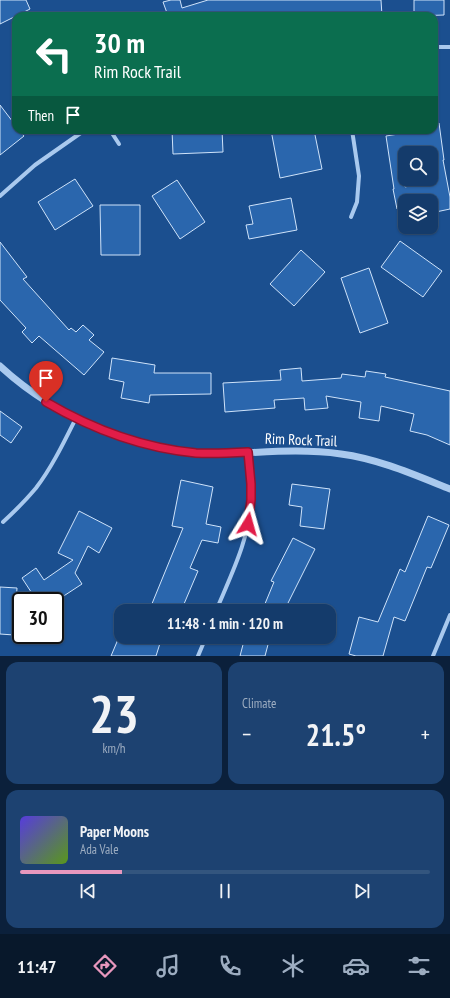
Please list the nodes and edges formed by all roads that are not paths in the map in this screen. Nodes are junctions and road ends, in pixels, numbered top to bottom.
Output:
1 (438, 47) edge
2 (450, 47) edge
3 (79, 134) edge
4 (112, 134) edge
5 (353, 134) edge
6 (118, 144) dead end
7 (0, 196) edge
8 (351, 217) dead end
9 (0, 366) edge
10 (76, 418) junction
11 (248, 452) junction
12 (450, 489) edge
13 (3, 522) dead end
14 (219, 604) edge
15 (450, 615) edge
16 (203, 644) edge
17 (198, 656) edge
18 (433, 656) edge

1 - 2 street
3 - 7 street
4 - 6 street
5 - 8 street
9 - 10 street, Rim Rock Trail
10 - 11 street, Rim Rock Trail
10 - 13 street
11 - 12 street, Rim Rock Trail
11 - 14 street
15 - 18 street
16 - 17 street

